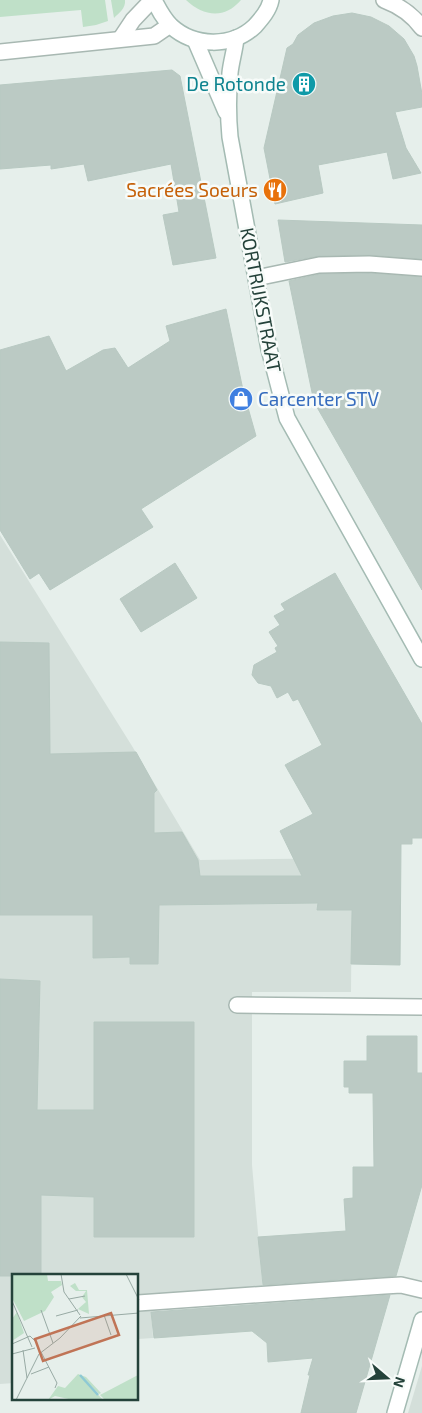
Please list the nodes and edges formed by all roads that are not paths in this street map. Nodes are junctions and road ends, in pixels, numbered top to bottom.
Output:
1 (153, 0) edge
2 (271, 0) edge
3 (384, 0) edge
4 (170, 25) junction
5 (422, 28) edge
6 (121, 38) junction
7 (236, 38) junction
8 (195, 40) junction
9 (0, 52) edge
10 (228, 117) junction
11 (422, 268) edge
12 (256, 278) junction
13 (422, 659) edge
14 (237, 1004) dead end
15 (422, 1007) edge
16 (422, 1290) edge
17 (139, 1303) edge
18 (422, 1320) edge
19 (395, 1413) edge

1 - 4 street
1 - 6 street
2 - 7 street
3 - 5 street
4 - 6 street
4 - 8 street
6 - 9 street
7 - 8 street
7 - 10 street, KORTRIJKSTRAAT
8 - 10 street, KORTRIJKSTRAAT
10 - 12 street, KORTRIJKSTRAAT
11 - 12 street
12 - 13 street, KORTRIJKSTRAAT
14 - 15 street
16 - 17 street
18 - 19 street

